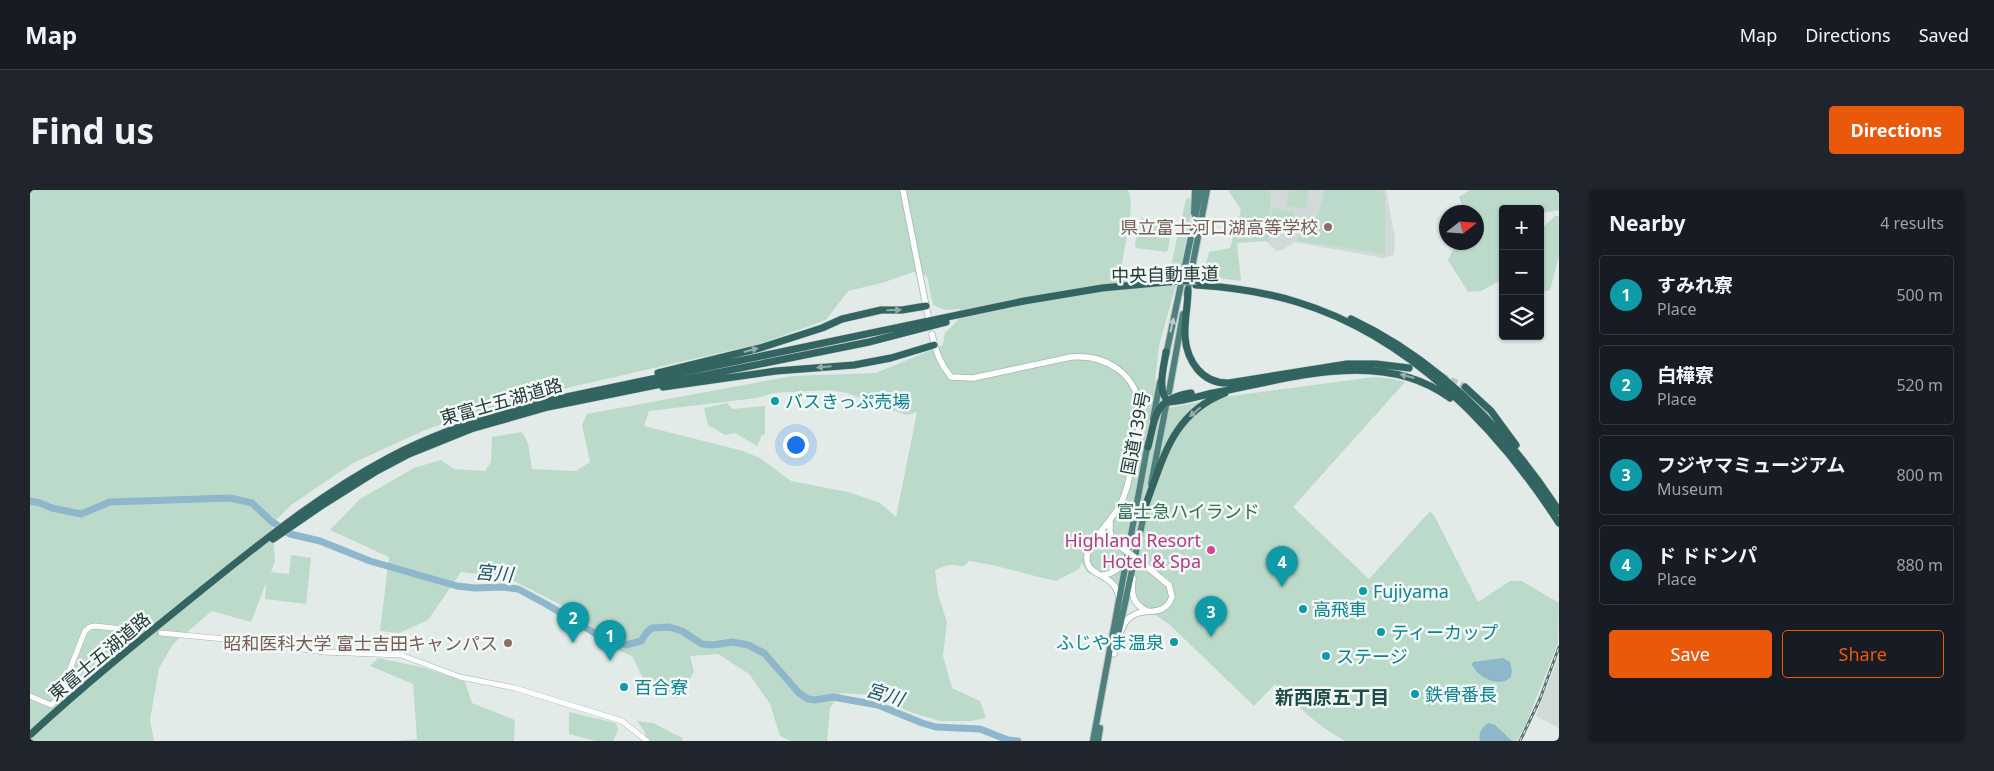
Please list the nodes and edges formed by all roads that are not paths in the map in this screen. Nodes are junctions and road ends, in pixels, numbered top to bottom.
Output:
1 (903, 190) edge
2 (1196, 190) edge
3 (1201, 190) edge
4 (1207, 190) edge
5 (1212, 190) edge
6 (1197, 230) junction
7 (1196, 283) junction
8 (1188, 290) junction
9 (926, 306) junction
10 (928, 316) dead end
11 (932, 334) dead end
12 (868, 338) junction
13 (934, 345) junction
14 (1166, 352) junction
15 (1410, 368) dead end
16 (1238, 385) junction
17 (645, 387) junction
18 (1465, 387) tunnel mouth
19 (603, 390) junction
20 (1169, 392) dead end
21 (1167, 403) junction
22 (1503, 445) junction
23 (1148, 447) junction
24 (1146, 504) junction
25 (1559, 510) edge
26 (297, 519) junction
27 (1111, 520) junction
28 (1559, 523) edge
29 (1133, 528) junction
30 (1101, 532) junction
31 (1114, 542) junction
32 (1091, 546) junction
33 (1103, 575) junction
34 (1118, 607) junction
35 (1148, 612) junction
36 (140, 631) tunnel mouth
37 (161, 633) tunnel mouth
38 (1114, 654) junction
39 (30, 696) edge
40 (30, 735) edge
41 (647, 741) edge
42 (1095, 741) edge

1 - 9 main road
2 - 6 highway
3 - 6 highway, 国道139号
4 - 6 highway, 国道139号
5 - 6 highway
6 - 8 highway, 国道139号
14 -> 6 highway, 国道139号
7 - 12 highway, 中央自動車道, bridge
7 - 22 highway, 中央自動車道
7 - 25 highway, 中央自動車道
8 - 16 highway
8 - 20 highway, 国道139号
9 - 10 main road
19 -> 9 highway
11 - 13 main road
12 - 17 highway, 東富士五湖道路
12 - 19 highway, 東富士五湖道路
13 -> 17 highway
13 - 27 main road
14 - 21 highway
14 - 23 highway, 国道139号
15 - 16 highway
16 - 21 highway
22 -> 16 highway
16 -> 24 highway
17 - 26 highway, 東富士五湖道路
18 - 25 highway
19 - 26 highway, 東富士五湖道路
21 - 23 highway
21 - 24 highway, 国道139号
22 - 28 highway, 中央自動車道
23 - 29 highway, 国道139号
24 - 35 main road
24 - 38 highway, 国道139号
26 - 40 highway, 東富士五湖道路
27 - 30 main road
27 - 31 main road
29 - 33 main road
29 - 34 highway, 国道139号
30 - 31 main road
30 - 32 main road
31 - 32 main road
31 - 35 main road, bridge
32 - 33 main road
33 - 34 main road
34 - 42 highway, 国道139号
35 - 38 main road
36 - 39 street
37 - 41 street
38 - 42 highway, 国道139号

